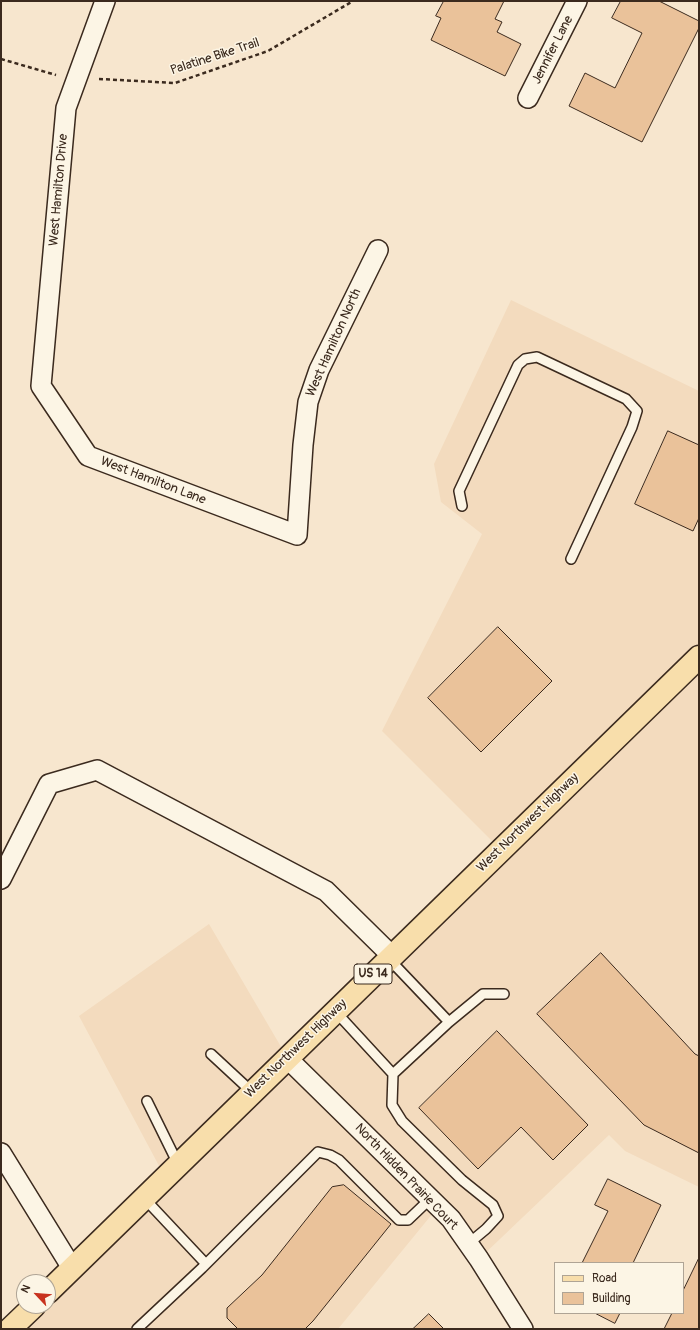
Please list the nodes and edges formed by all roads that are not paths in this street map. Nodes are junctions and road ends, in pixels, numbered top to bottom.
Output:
1 (106, 1) edge
2 (577, 1) edge
3 (528, 98) dead end
4 (378, 250) dead end
5 (41, 386) joint
6 (462, 506) dead end
7 (297, 535) joint
8 (571, 559) dead end
9 (699, 657) edge
10 (1, 879) edge
11 (390, 957) junction
12 (504, 994) dead end
13 (335, 1011) junction
14 (449, 1022) junction
15 (211, 1054) dead end
16 (287, 1058) junction
17 (393, 1074) junction
18 (252, 1092) junction
19 (147, 1101) dead end
20 (1, 1153) edge
21 (178, 1164) junction
22 (144, 1198) junction
23 (430, 1199) junction
24 (468, 1244) junction
25 (206, 1264) junction
26 (72, 1268) junction
27 (56, 1284) edge
28 (26, 1314) edge
29 (10, 1329) edge
30 (137, 1329) edge
31 (523, 1329) edge

1 - 5 street, West Hamilton Drive
2 - 3 street, Jennifer Lane
4 - 7 street, West Hamilton North
5 - 7 street, West Hamilton Lane
6 - 8 lane
9 - 11 main road, West Northwest Highway / US 14
10 - 11 street
11 - 13 main road, West Northwest Highway / US 14
11 - 14 lane
12 - 14 lane
13 - 16 main road, West Northwest Highway / US 14
13 - 17 lane
14 - 17 lane
15 - 18 lane
16 - 18 main road, West Northwest Highway / US 14
16 - 23 street, North Hidden Prairie Court
17 - 24 lane
18 - 21 main road, West Northwest Highway / US 14
19 - 21 lane
20 - 26 street
21 - 22 main road, West Northwest Highway / US 14
22 - 25 lane
22 - 26 main road, West Northwest Highway / US 14
23 - 24 street, North Hidden Prairie Court
23 - 25 lane
24 - 31 street, North Hidden Prairie Court
25 - 30 lane
26 - 27 main road, West Northwest Highway / US 14
28 - 29 main road

